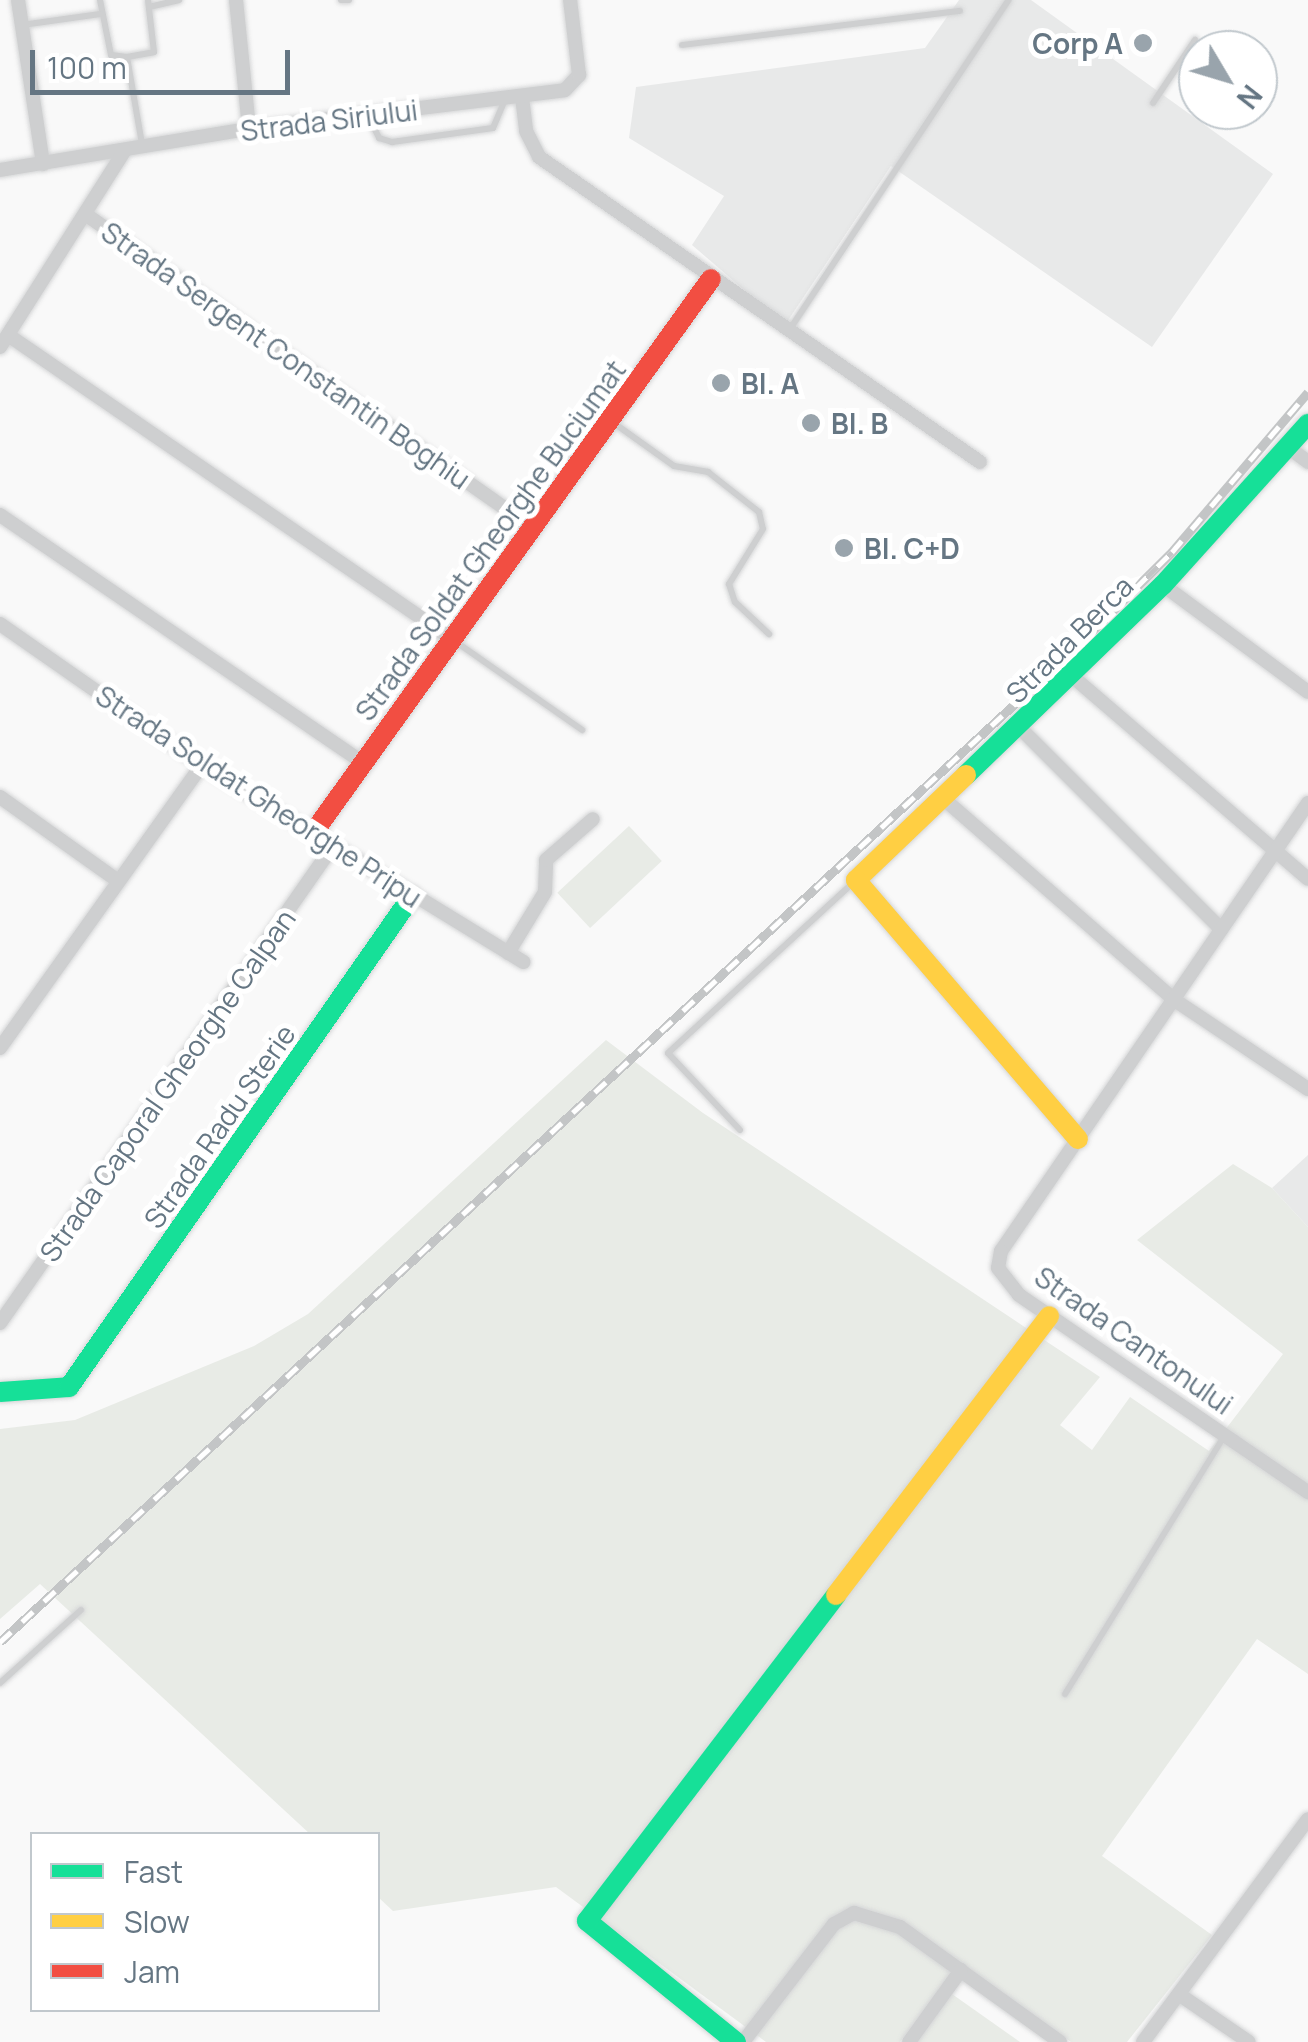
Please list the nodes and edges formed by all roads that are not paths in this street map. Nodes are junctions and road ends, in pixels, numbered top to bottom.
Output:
1 (18, 0) edge
2 (100, 0) edge
3 (179, 0) edge
4 (236, 0) edge
5 (341, 0) edge
6 (349, 0) edge
7 (570, 0) edge
8 (1009, 0) edge
9 (148, 3) edge
10 (960, 11) dead end
11 (100, 14) junction
12 (21, 25) junction
13 (682, 44) dead end
14 (127, 57) junction
15 (1178, 66) edge
16 (522, 96) junction
17 (506, 98) junction
18 (1152, 104) dead end
19 (367, 115) junction
20 (249, 129) junction
21 (143, 146) junction
22 (126, 150) junction
23 (43, 164) junction
24 (0, 170) edge
25 (88, 216) junction
26 (711, 280) junction
27 (788, 332) junction
28 (4, 341) edge
29 (610, 420) junction
30 (1308, 424) edge
31 (1289, 448) junction
32 (980, 462) dead end
33 (1308, 462) edge
34 (0, 515) edge
35 (533, 528) junction
36 (1163, 585) junction
37 (0, 624) edge
38 (769, 634) dead end
39 (452, 640) junction
40 (1072, 676) junction
41 (1308, 692) edge
42 (1019, 727) junction
43 (582, 730) dead end
44 (363, 763) junction
45 (202, 765) junction
46 (0, 797) edge
47 (944, 799) junction
48 (1308, 803) edge
49 (592, 820) dead end
50 (312, 833) junction
51 (333, 846) junction
52 (1274, 851) junction
53 (1308, 879) edge
54 (856, 880) junction
55 (118, 882) junction
56 (412, 896) junction
57 (1221, 929) junction
58 (508, 953) junction
59 (523, 962) dead end
60 (1173, 999) junction
61 (0, 1048) edge
62 (1308, 1089) edge
63 (740, 1130) dead end
64 (1078, 1138) junction
65 (1048, 1316) junction
66 (0, 1324) edge
67 (0, 1392) edge
68 (1224, 1436) junction
69 (1308, 1492) edge
70 (80, 1610) dead end
71 (0, 1683) edge
72 (1065, 1694) dead end
73 (1308, 1818) edge
74 (961, 1970) junction
75 (1180, 1994) junction
76 (736, 2042) edge
77 (743, 2042) edge
78 (909, 2042) edge
79 (1060, 2042) edge
80 (1143, 2042) edge
81 (1249, 2042) edge

1 - 12 street
2 - 11 lane
3 - 9 lane
4 - 20 street
5 - 6 lane
7 - 16 street, Strada Siriului
8 - 27 lane
9 - 14 lane
10 - 13 lane
11 - 12 lane
11 - 14 lane
12 - 23 street
14 - 21 lane
15 - 18 lane
16 - 17 street, Strada Siriului
16 - 26 street
17 - 19 street, Strada Siriului
17 - 19 lane
19 - 20 street, Strada Siriului
20 - 21 street, Strada Siriului
21 - 22 street, Strada Siriului
22 - 23 street, Strada Siriului
22 - 25 street
23 - 24 street, Strada Siriului
25 - 28 street
25 - 35 street, Strada Sergent Constantin Boghiu
26 - 27 street
26 - 29 street, Strada Soldat Gheorghe Buciumat
27 - 32 street
28 - 39 street
29 - 35 street, Strada Soldat Gheorghe Buciumat
29 - 38 lane
30 - 31 street, Strada Berca
31 - 33 street
31 - 36 street, Strada Berca
34 - 44 street
35 - 39 street, Strada Soldat Gheorghe Buciumat
36 - 40 street, Strada Berca
36 - 41 street
37 - 45 street, Strada Soldat Gheorghe Pripu
39 - 43 lane
39 - 44 street, Strada Soldat Gheorghe Buciumat
40 - 42 street, Strada Berca
40 - 52 street
42 - 47 street, Strada Berca
42 - 57 street
44 - 50 street, Strada Soldat Gheorghe Buciumat
45 - 50 street, Strada Soldat Gheorghe Pripu
45 - 55 street
46 - 55 street
47 - 54 street, Strada Berca
47 - 60 street
48 - 52 street
49 - 58 street
50 - 51 street, Strada Soldat Gheorghe Pripu
51 - 56 street, Strada Soldat Gheorghe Pripu
51 - 66 street, Strada Caporal Gheorghe Calpan
52 - 53 street
52 - 57 street
54 - 63 lane
54 - 64 street
55 - 61 street
56 - 58 street, Strada Soldat Gheorghe Pripu
56 - 67 street, Strada Radu Sterie
57 - 60 street
58 - 59 street, Strada Soldat Gheorghe Pripu
60 - 62 street
60 - 64 street
64 - 65 street, Strada Cantonului
65 - 68 street, Strada Cantonului
65 - 76 street
68 - 69 street, Strada Cantonului
68 - 72 lane
70 - 71 lane
73 - 75 street
74 - 77 street
74 - 78 street
74 - 79 street
75 - 80 street
75 - 81 street

